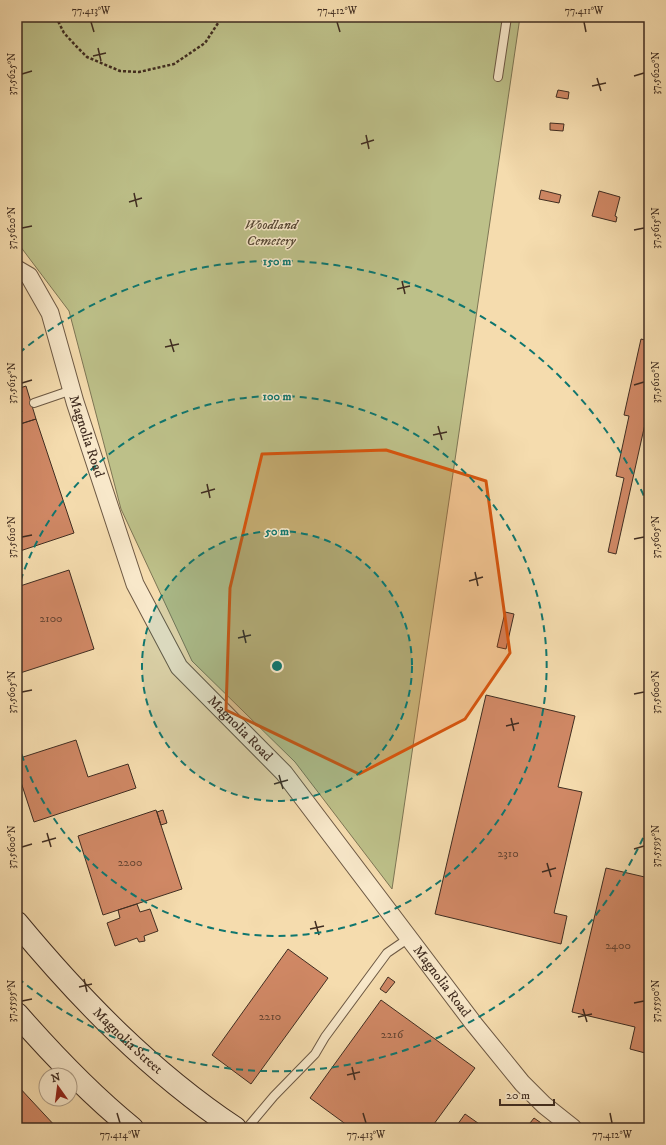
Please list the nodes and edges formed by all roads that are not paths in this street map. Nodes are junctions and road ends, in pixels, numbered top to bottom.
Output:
1 (507, 17) edge
2 (498, 77) dead end
3 (17, 269) edge
4 (72, 390) junction
5 (34, 403) dead end
6 (17, 923) edge
7 (409, 938) junction
8 (17, 1014) edge
9 (132, 1128) edge
10 (234, 1128) edge
11 (247, 1128) edge
12 (572, 1128) edge

1 - 2 lane
3 - 4 street, Magnolia Road
4 - 5 lane
4 - 7 street, Magnolia Road
6 - 10 main road, Magnolia Street
7 - 11 lane
7 - 12 street, Magnolia Road
8 - 9 main road

